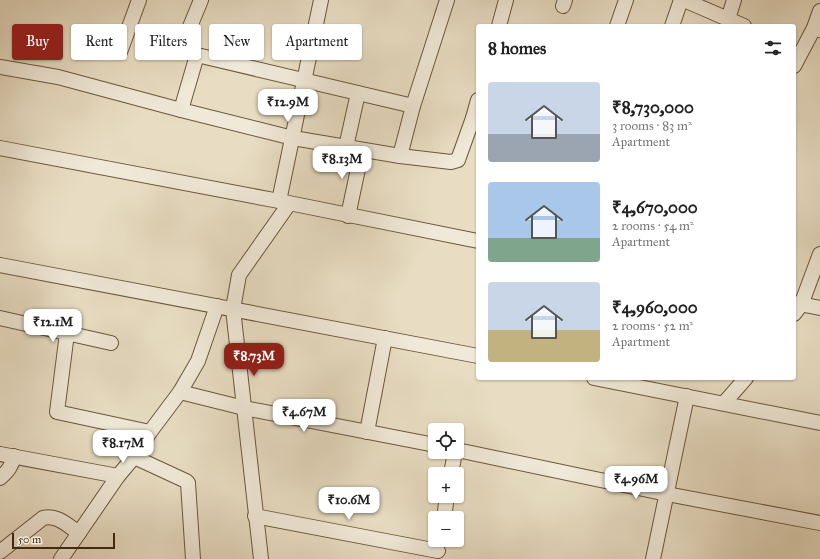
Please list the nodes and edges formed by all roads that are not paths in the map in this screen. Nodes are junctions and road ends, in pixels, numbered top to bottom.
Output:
1 (139, 0) edge
2 (201, 0) edge
3 (321, 0) edge
4 (446, 0) edge
5 (506, 0) edge
6 (626, 0) edge
7 (681, 0) edge
8 (684, 0) edge
9 (734, 0) edge
10 (820, 11) edge
11 (733, 23) edge
12 (191, 24) edge
13 (500, 24) edge
14 (618, 24) edge
15 (673, 24) edge
16 (817, 29) edge
17 (127, 33) edge
18 (798, 50) edge
19 (201, 56) edge
20 (196, 60) edge
21 (0, 67) edge
22 (305, 81) junction
23 (358, 94) junction
24 (413, 106) junction
25 (181, 110) junction
26 (476, 118) edge
27 (293, 138) junction
28 (346, 147) junction
29 (0, 148) edge
30 (362, 150) junction
31 (400, 156) junction
32 (284, 203) junction
33 (348, 216) junction
34 (476, 241) edge
35 (820, 254) edge
36 (0, 265) edge
37 (217, 306) junction
38 (796, 307) edge
39 (820, 308) edge
40 (233, 309) junction
41 (0, 318) edge
42 (67, 333) junction
43 (385, 338) junction
44 (111, 342) dead end
45 (476, 356) edge
46 (604, 380) edge
47 (744, 380) edge
48 (180, 392) junction
49 (687, 396) junction
50 (724, 403) junction
51 (244, 408) junction
52 (820, 423) edge
53 (150, 432) junction
54 (367, 432) junction
55 (428, 444) edge
56 (464, 451) edge
57 (0, 454) edge
58 (14, 456) junction
59 (134, 457) junction
60 (118, 476) junction
61 (0, 478) edge
62 (666, 494) junction
63 (255, 516) junction
64 (820, 523) edge
65 (79, 533) junction
66 (438, 550) edge
67 (0, 552) edge
68 (190, 558) edge
69 (61, 559) edge
70 (260, 559) edge
71 (653, 559) edge

1 - 17 street
2 - 12 street
3 - 22 street
4 - 24 street
5 - 13 street
6 - 14 street
7 - 15 street
8 - 11 street
9 - 11 street
10 - 16 street
16 - 18 street
19 - 22 street
20 - 25 street
21 - 25 street
22 - 23 street
22 - 27 street
23 - 24 street
23 - 28 street
24 - 31 street
25 - 27 street
26 - 31 street
27 - 28 street
27 - 32 street
28 - 30 street
29 - 32 street
30 - 31 street
30 - 33 street
32 - 33 street
32 - 40 street
33 - 34 street
35 - 38 street
36 - 37 street
37 - 40 street
37 - 48 street
38 - 39 street
40 - 43 street
40 - 51 street
41 - 42 street
42 - 44 street
42 - 53 street
43 - 45 street
43 - 54 street
46 - 49 street
47 - 50 street
48 - 51 street
48 - 53 street
49 - 50 street
49 - 62 street
50 - 52 street
51 - 54 street
51 - 63 street
53 - 59 street
54 - 55 street
56 - 62 street
57 - 58 street
58 - 60 street
58 - 61 street
59 - 60 street
59 - 68 street
60 - 65 street
62 - 64 street
62 - 71 street
63 - 66 street
63 - 70 street
65 - 67 street
65 - 69 street

